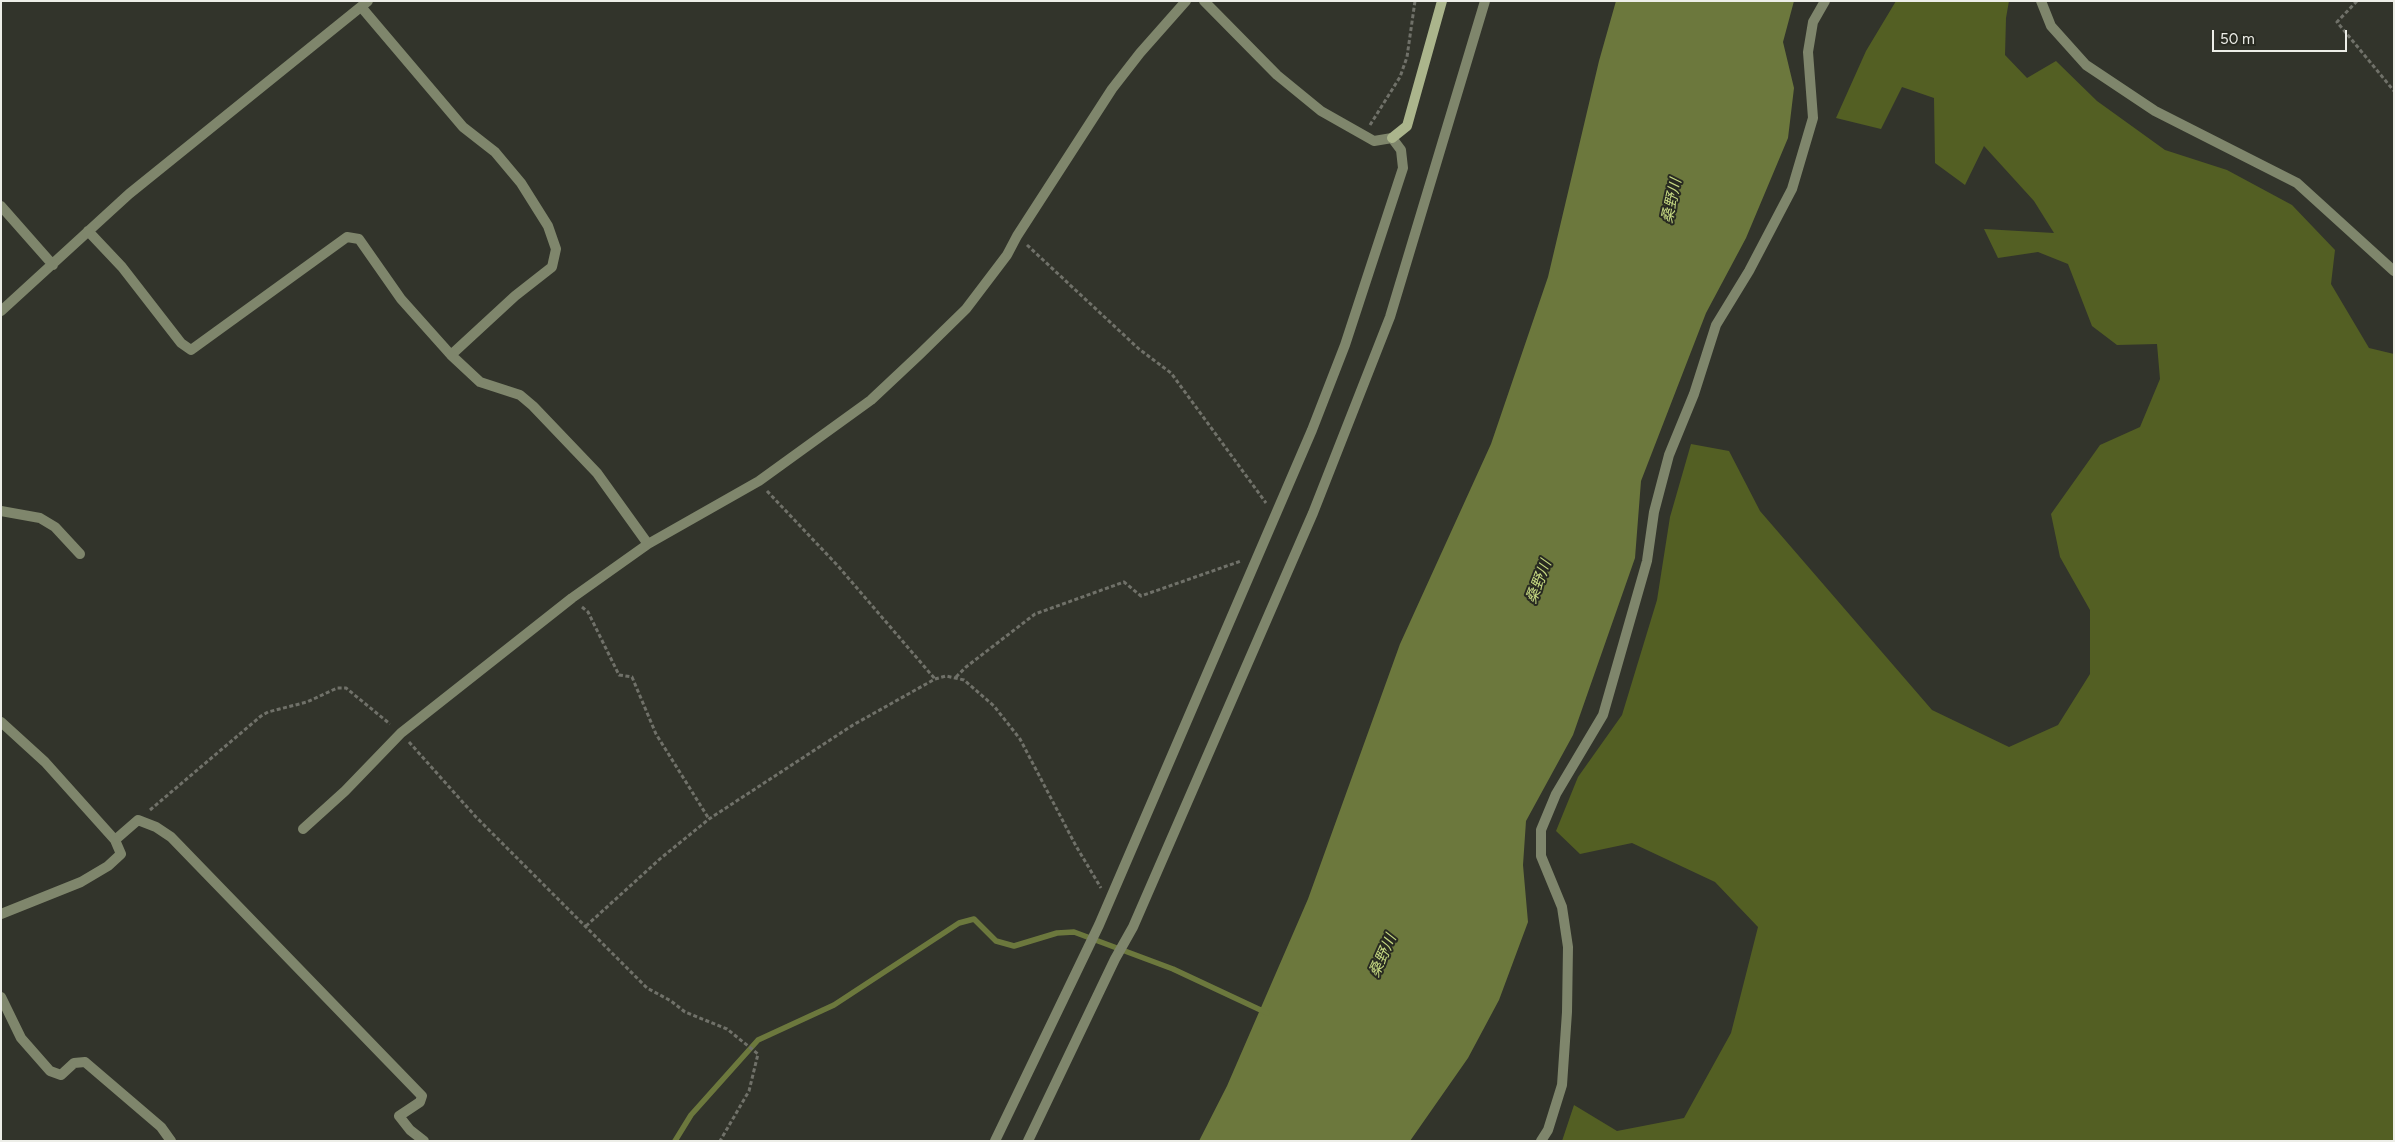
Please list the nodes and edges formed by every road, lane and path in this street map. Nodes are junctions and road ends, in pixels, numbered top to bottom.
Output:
1 (1186, 1) edge
2 (1204, 1) edge
3 (1415, 1) edge
4 (1442, 1) edge
5 (1485, 1) edge
6 (1825, 1) edge
7 (2041, 1) edge
8 (2357, 1) edge
9 (365, 4) edge
10 (2394, 91) edge
11 (1364, 136) junction
12 (1392, 138) junction
13 (1, 206) edge
14 (88, 231) junction
15 (1017, 236) junction
16 (53, 265) junction
17 (2394, 271) edge
18 (1, 311) edge
19 (451, 354) junction
20 (759, 481) junction
21 (1, 511) edge
22 (1275, 516) junction
23 (648, 544) junction
24 (80, 554) dead end
25 (1258, 554) junction
26 (572, 598) junction
27 (956, 677) junction
28 (935, 679) junction
29 (1, 722) edge
30 (401, 734) junction
31 (709, 819) junction
32 (138, 820) junction
33 (303, 829) dead end
34 (115, 840) junction
35 (1112, 896) junction
36 (1, 914) edge
37 (586, 926) junction
38 (1, 997) edge
39 (171, 1141) edge
40 (424, 1141) edge
41 (720, 1141) edge
42 (995, 1141) edge
43 (1028, 1141) edge
44 (1541, 1141) edge

1 - 15 street
2 - 11 street
3 - 11 path
4 - 12 street
5 - 43 street
6 - 44 street
7 - 17 street
8 - 10 path
9 - 14 street
9 - 19 street
11 - 12 street
12 - 22 street
13 - 16 street
14 - 16 street
14 - 19 street
15 - 20 street
15 - 22 path
16 - 18 street
19 - 23 street
20 - 23 street
20 - 28 path
21 - 24 street
22 - 25 street
23 - 26 street
25 - 27 path
25 - 35 street
26 - 30 street
26 - 31 path
27 - 28 path
27 - 35 path
28 - 31 path
29 - 34 street
30 - 32 path
30 - 33 street
30 - 37 path
31 - 37 path
32 - 34 street
32 - 40 street
34 - 36 street
35 - 42 street
37 - 41 path
38 - 39 street

